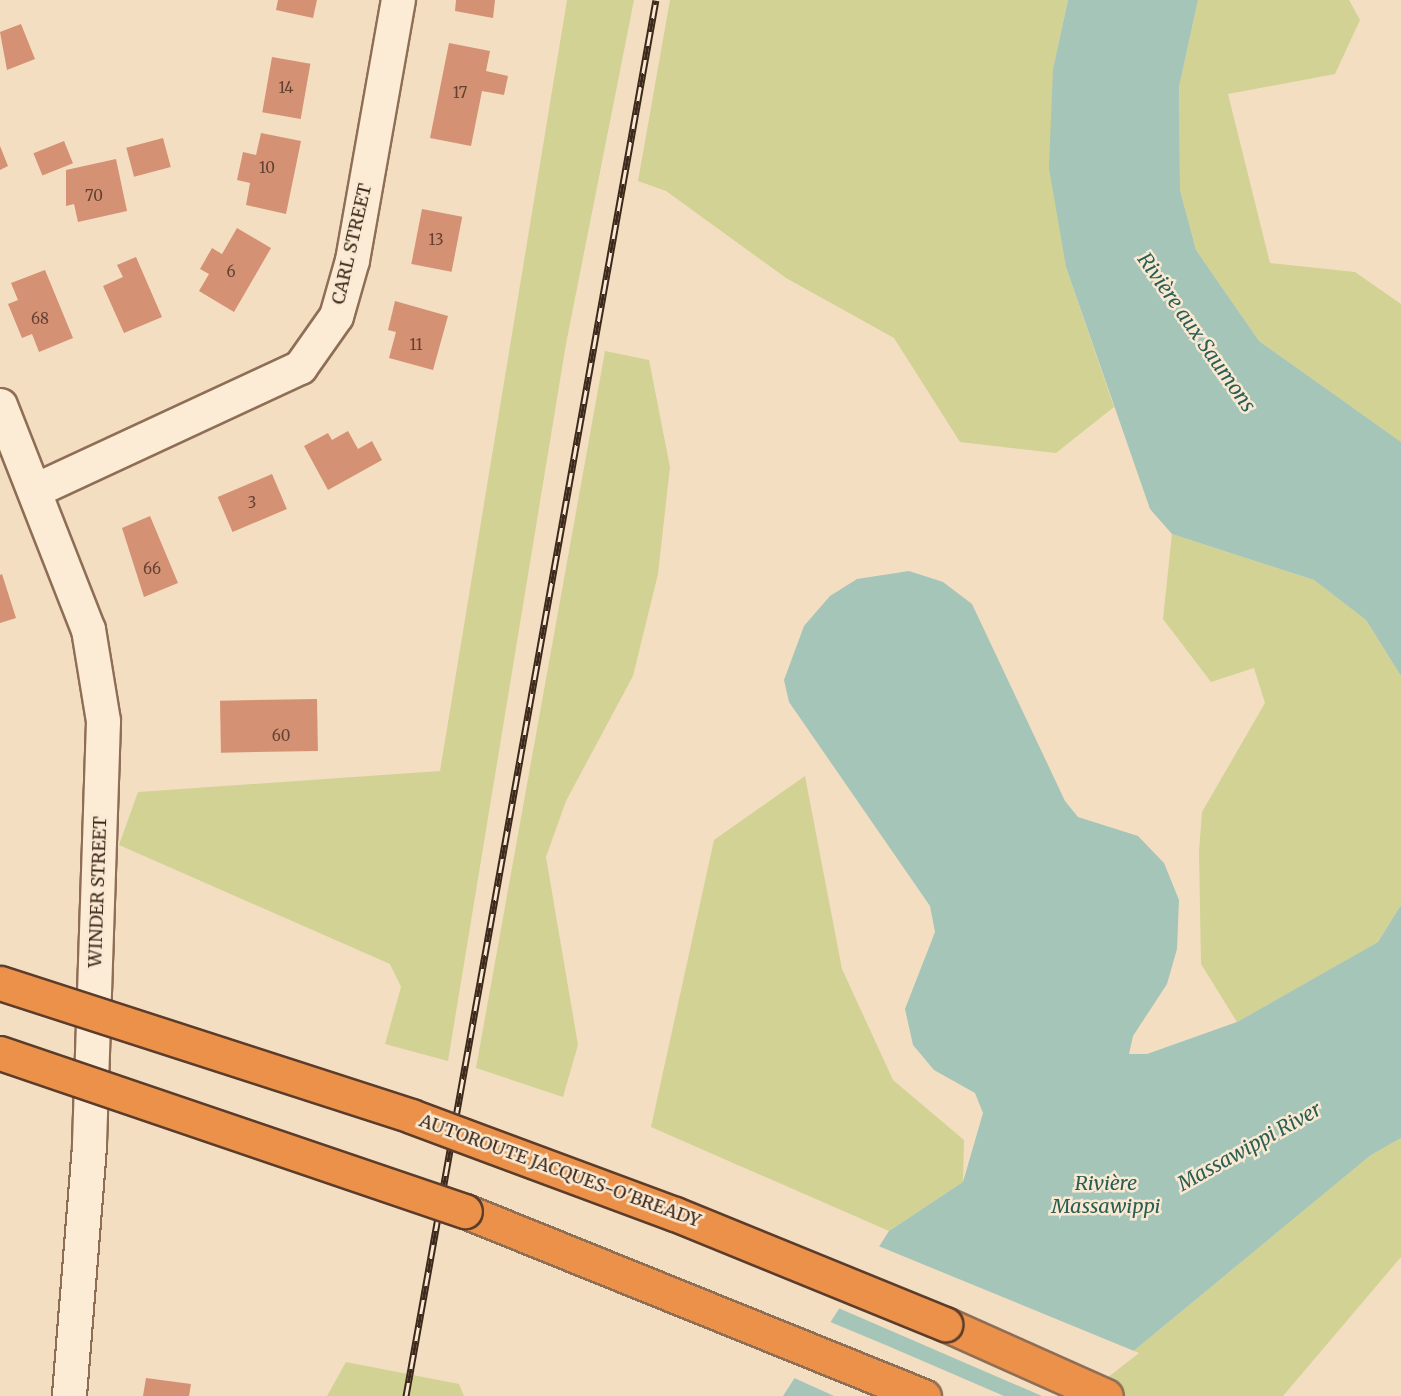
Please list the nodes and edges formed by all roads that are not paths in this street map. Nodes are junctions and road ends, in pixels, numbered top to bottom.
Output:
1 (398, 0) edge
2 (0, 405) edge
3 (35, 490) junction
4 (0, 983) edge
5 (0, 1053) edge
6 (1105, 1395) edge
7 (69, 1396) edge
8 (924, 1396) edge

1 - 3 street, CARL STREET
2 - 3 street, WINDER STREET
3 - 7 street, WINDER STREET
4 - 6 highway, AUTOROUTE JACQUES-O'BREADY, bridge
5 - 8 highway, bridge

